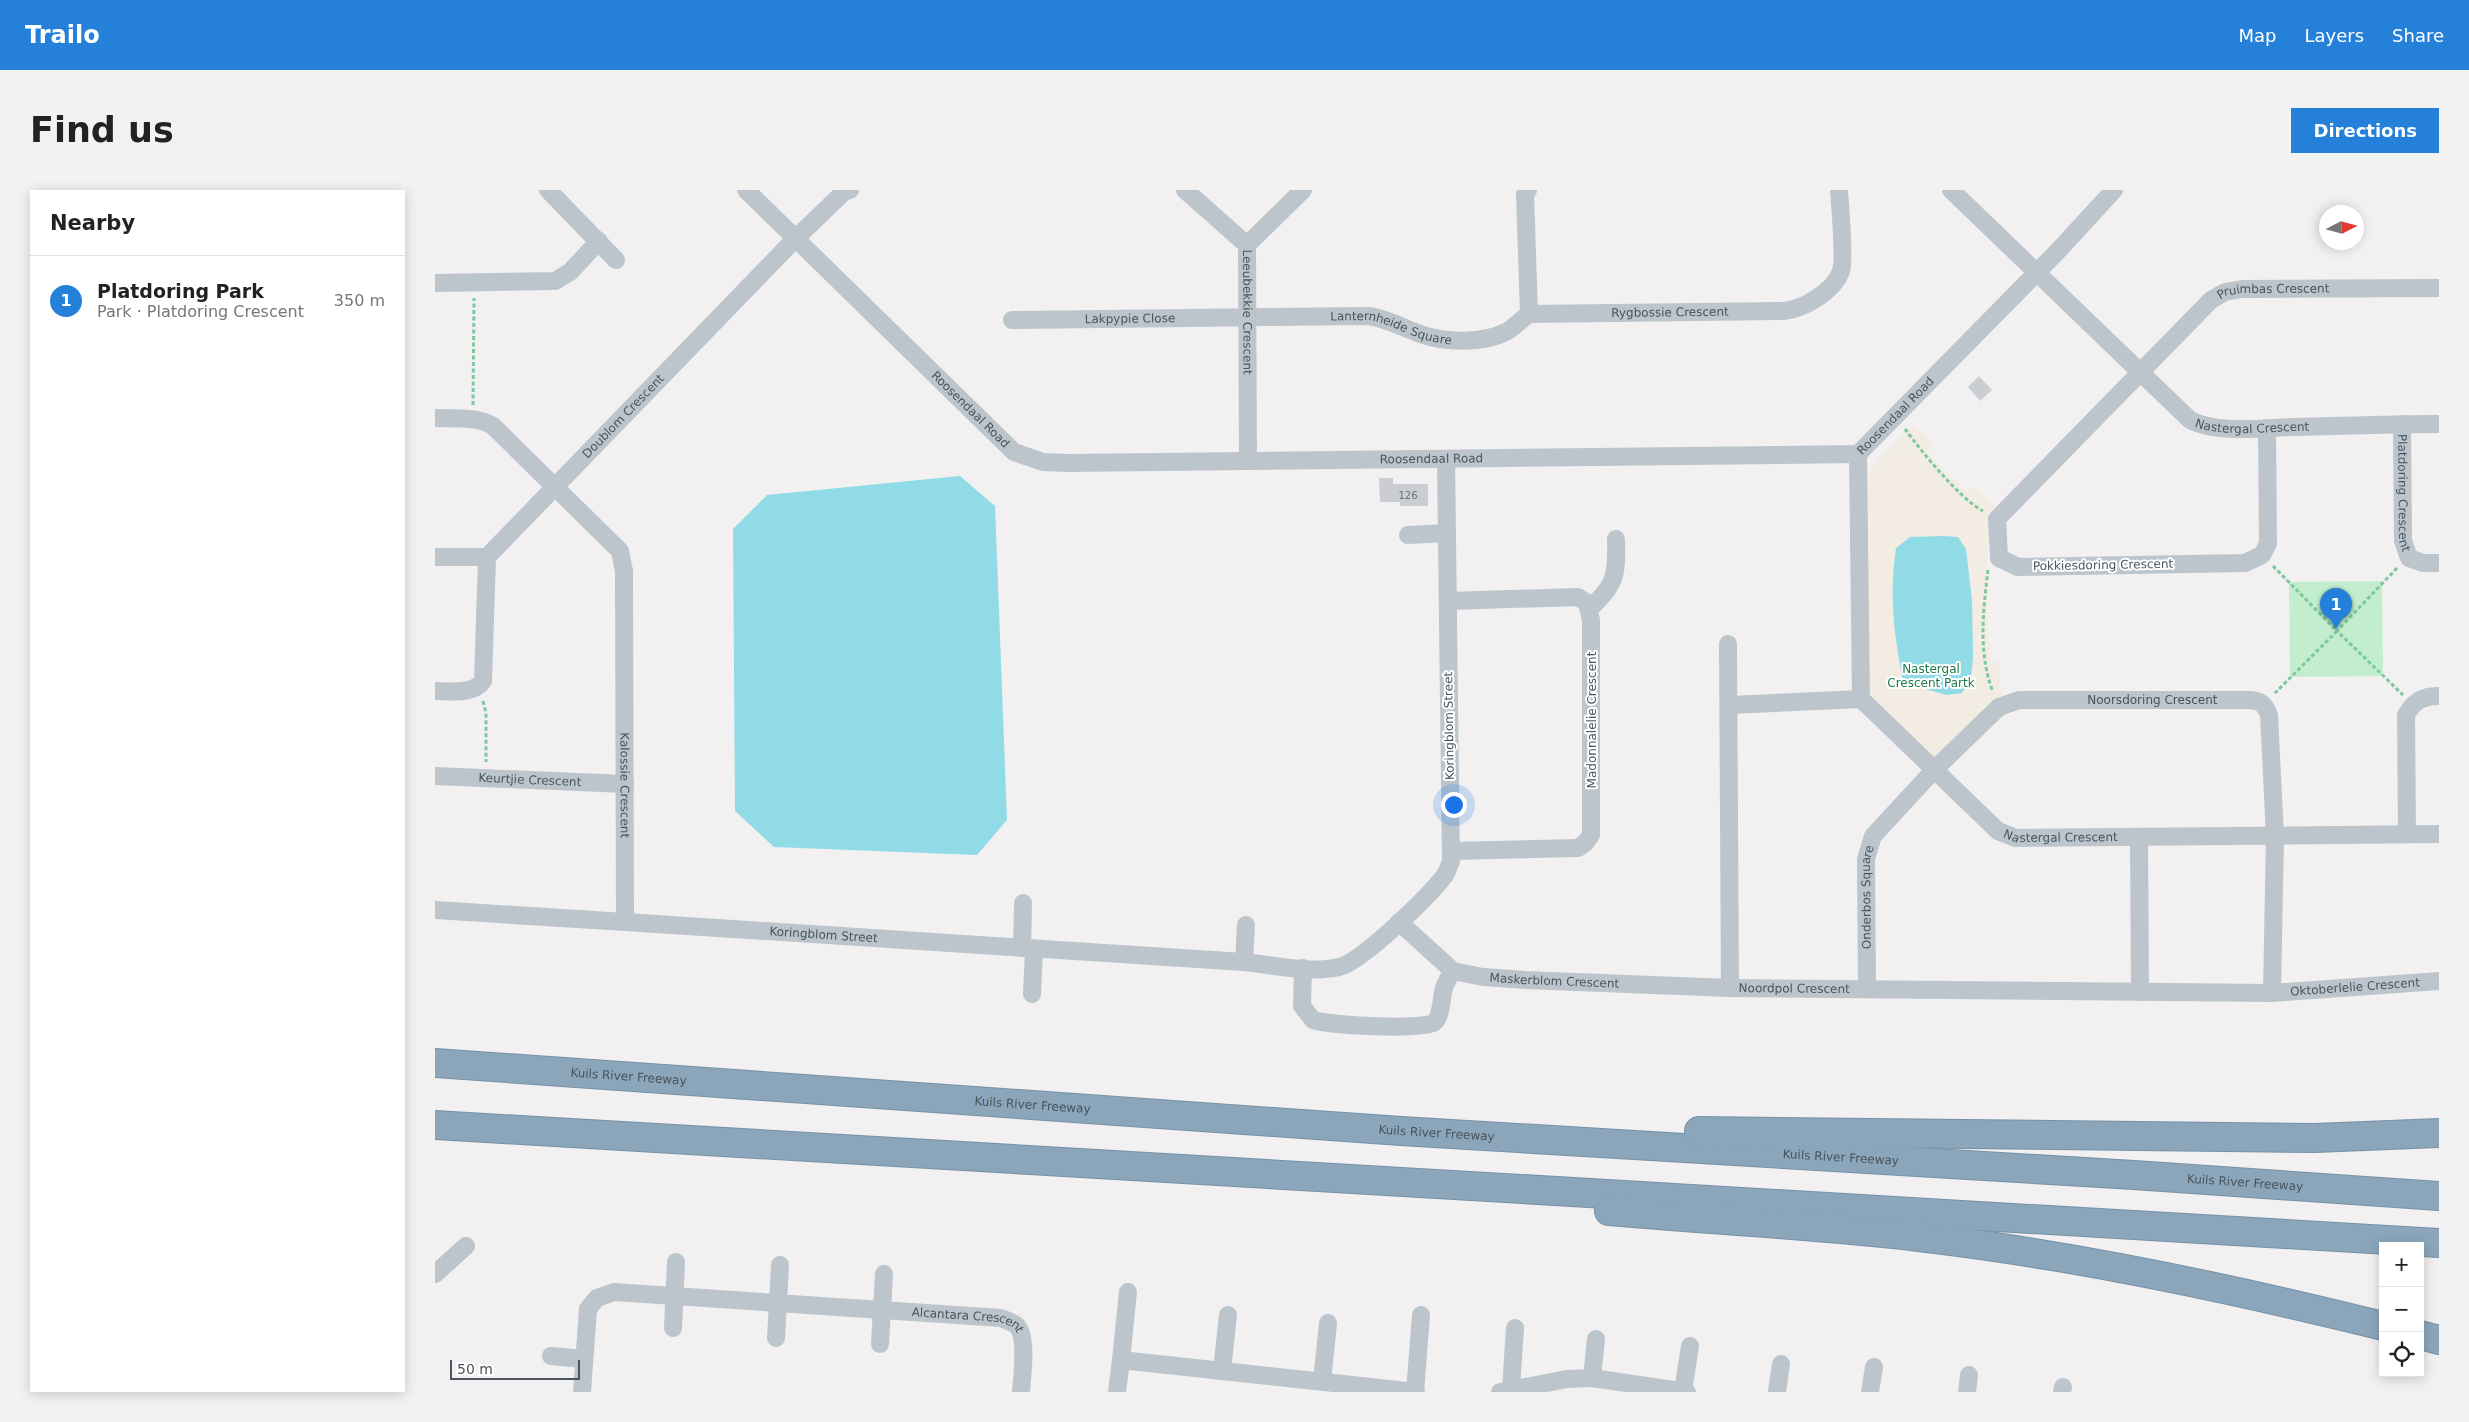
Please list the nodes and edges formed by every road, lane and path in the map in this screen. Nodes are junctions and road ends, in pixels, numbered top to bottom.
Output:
1 (548, 190) edge
2 (746, 190) edge
3 (850, 190) edge
4 (1185, 190) edge
5 (1303, 190) edge
6 (1528, 190) edge
7 (1839, 190) edge
8 (1951, 190) edge
9 (2114, 190) edge
10 (796, 238) junction
11 (599, 241) junction
12 (1247, 245) junction
13 (616, 260) dead end
14 (2037, 272) junction
15 (435, 283) edge
16 (474, 283) junction
17 (2439, 288) edge
18 (1529, 314) junction
19 (1246, 318) junction
20 (1012, 320) dead end
21 (2140, 371) junction
22 (1895, 415) junction
23 (435, 418) edge
24 (471, 419) junction
25 (2402, 424) junction
26 (2439, 424) edge
27 (2267, 428) junction
28 (1858, 454) junction
29 (1446, 459) junction
30 (1248, 461) junction
31 (555, 486) junction
32 (1997, 519) junction
33 (1447, 533) junction
34 (1408, 535) dead end
35 (1617, 539) dead end
36 (2262, 555) junction
37 (435, 557) edge
38 (487, 557) junction
39 (1999, 558) junction
40 (2409, 558) junction
41 (2439, 563) edge
42 (1447, 600) junction
43 (1589, 609) junction
44 (2337, 631) junction
45 (1728, 644) dead end
46 (479, 686) junction
47 (435, 691) edge
48 (2439, 696) edge
49 (1861, 699) junction
50 (2263, 704) junction
51 (2413, 704) junction
52 (1729, 705) junction
53 (1999, 706) junction
54 (1934, 770) junction
55 (435, 776) edge
56 (486, 780) junction
57 (625, 784) junction
58 (2407, 834) junction
59 (2439, 834) edge
60 (2139, 836) junction
61 (2275, 836) junction
62 (1452, 851) junction
63 (1023, 903) dead end
64 (435, 910) edge
65 (625, 922) junction
66 (1399, 922) junction
67 (1246, 925) dead end
68 (1028, 949) junction
69 (1244, 962) junction
70 (1303, 968) junction
71 (1453, 971) junction
72 (2439, 981) edge
73 (1730, 988) junction
74 (1867, 989) junction
75 (2140, 992) junction
76 (2179, 992) joint
77 (2272, 993) junction
78 (1032, 994) dead end
79 (435, 1063) edge
80 (435, 1125) edge
81 (1401, 1131) junction
82 (2439, 1133) edge
83 (1447, 1183) junction
84 (2439, 1196) edge
85 (2439, 1243) edge
86 (466, 1246) dead end
87 (676, 1262) dead end
88 (780, 1265) dead end
89 (435, 1274) edge
90 (884, 1274) dead end
91 (1128, 1292) dead end
92 (675, 1297) junction
93 (778, 1303) junction
94 (882, 1310) junction
95 (1228, 1315) dead end
96 (1421, 1315) dead end
97 (1327, 1323) dead end
98 (2379, 1325) edge
99 (673, 1328) dead end
100 (1515, 1328) dead end
101 (2424, 1336) edge
102 (776, 1338) dead end
103 (1596, 1339) dead end
104 (2439, 1340) edge
105 (880, 1344) dead end
106 (1690, 1346) dead end
107 (551, 1356) dead end
108 (584, 1359) junction
109 (1121, 1360) junction
110 (1781, 1364) dead end
111 (1874, 1367) dead end
112 (1222, 1371) junction
113 (1592, 1378) junction
114 (1322, 1381) junction
115 (1505, 1390) edge
116 (582, 1392) edge
117 (1021, 1392) edge
118 (1117, 1392) edge
119 (1415, 1392) edge
120 (1683, 1392) edge
121 (1687, 1392) edge
122 (1777, 1392) edge
123 (1870, 1392) edge

1 - 11 street
2 - 10 street, Roosendaal Road
3 - 10 street
4 - 12 street, Leeubekkie Crescent
5 - 12 street
6 - 18 street
7 - 18 street, Rygbossie Crescent
8 - 14 street, Nastergal Crescent
9 - 14 street, Roosendaal Road
10 - 30 street, Roosendaal Road
10 - 31 street, Doublom Crescent
11 - 13 street
11 - 16 street
12 - 19 street, Leeubekkie Crescent
14 - 21 street, Nastergal Crescent
14 - 22 street, Roosendaal Road
15 - 16 street
16 - 24 path
17 - 21 street, Pruimbas Crescent
18 - 19 street, Lanternheide Square
19 - 20 street, Lakpypie Close
19 - 30 street, Leeubekkie Crescent
21 - 27 street, Nastergal Crescent
21 - 32 street
22 - 28 street, Roosendaal Road
22 - 32 path
23 - 24 street, Kalossie Crescent
24 - 31 street, Kalossie Crescent
25 - 26 street, Nastergal Crescent
25 - 27 street, Nastergal Crescent
25 - 40 street, Platdoring Crescent
27 - 36 street
28 - 29 street, Roosendaal Road
28 - 49 street
29 - 30 street, Roosendaal Road
29 - 33 street, Koringblom Street
31 - 38 street, Doublom Crescent
31 - 57 street, Kalossie Crescent
32 - 39 street
33 - 34 street
33 - 42 street, Koringblom Street
35 - 43 street
36 - 39 street, Pokkiesdoring Crescent
36 - 44 path
37 - 38 street
38 - 46 street
39 - 53 path
40 - 41 street, Platdoring Crescent
40 - 44 path
42 - 43 street
42 - 62 street, Koringblom Street
43 - 62 street, Madonnalelie Crescent
44 - 50 path
44 - 51 path
45 - 52 street, Noordpol Crescent
46 - 47 street
46 - 56 path
48 - 51 street
49 - 52 street
49 - 54 street, Nastergal Crescent
50 - 53 street, Noorsdoring Crescent
50 - 61 street
51 - 58 street
52 - 73 street, Noordpol Crescent
53 - 54 street
54 - 60 street, Nastergal Crescent
54 - 74 street, Onderbos Square
55 - 56 street, Keurtjie Crescent
56 - 57 street, Keurtjie Crescent
57 - 65 street, Kalossie Crescent
58 - 59 street, Nastergal Crescent
58 - 61 street, Nastergal Crescent
60 - 61 street, Nastergal Crescent
60 - 75 street
61 - 77 street, Oktoberlelie Crescent
62 - 66 street, Koringblom Street
63 - 68 street
64 - 65 street
65 - 68 street, Koringblom Street
66 - 70 street, Koringblom Street
66 - 71 street, Maskerblom Crescent
67 - 69 street
68 - 69 street, Koringblom Street
68 - 78 street
69 - 70 street, Koringblom Street
70 - 71 street
71 - 73 street, Maskerblom Crescent
72 - 77 street, Oktoberlelie Crescent
73 - 74 street, Noordpol Crescent
74 - 75 street, Noordpol Crescent
75 - 76 street, Noordpol Crescent
76 - 77 street, Oktoberlelie Crescent
79 - 81 highway, Kuils River Freeway
80 - 83 highway
81 - 82 highway
81 - 84 highway, Kuils River Freeway
83 - 85 highway
83 - 98 highway
86 - 89 street
87 - 92 street
88 - 93 street
90 - 94 street
91 - 109 street
92 - 93 street, Alcantara Crescent
92 - 99 street
92 - 108 street, Alcantara Crescent
93 - 94 street, Alcantara Crescent
93 - 102 street
94 - 105 street
94 - 117 street, Alcantara Crescent
95 - 112 street
96 - 119 street
97 - 114 street
100 - 115 street
101 - 104 highway
103 - 113 street
106 - 120 street
107 - 108 street
108 - 116 street, Alcantara Crescent
109 - 112 street
109 - 118 street
110 - 122 street
111 - 123 street
112 - 114 street
113 - 115 street
113 - 120 street
114 - 119 street
120 - 121 street

